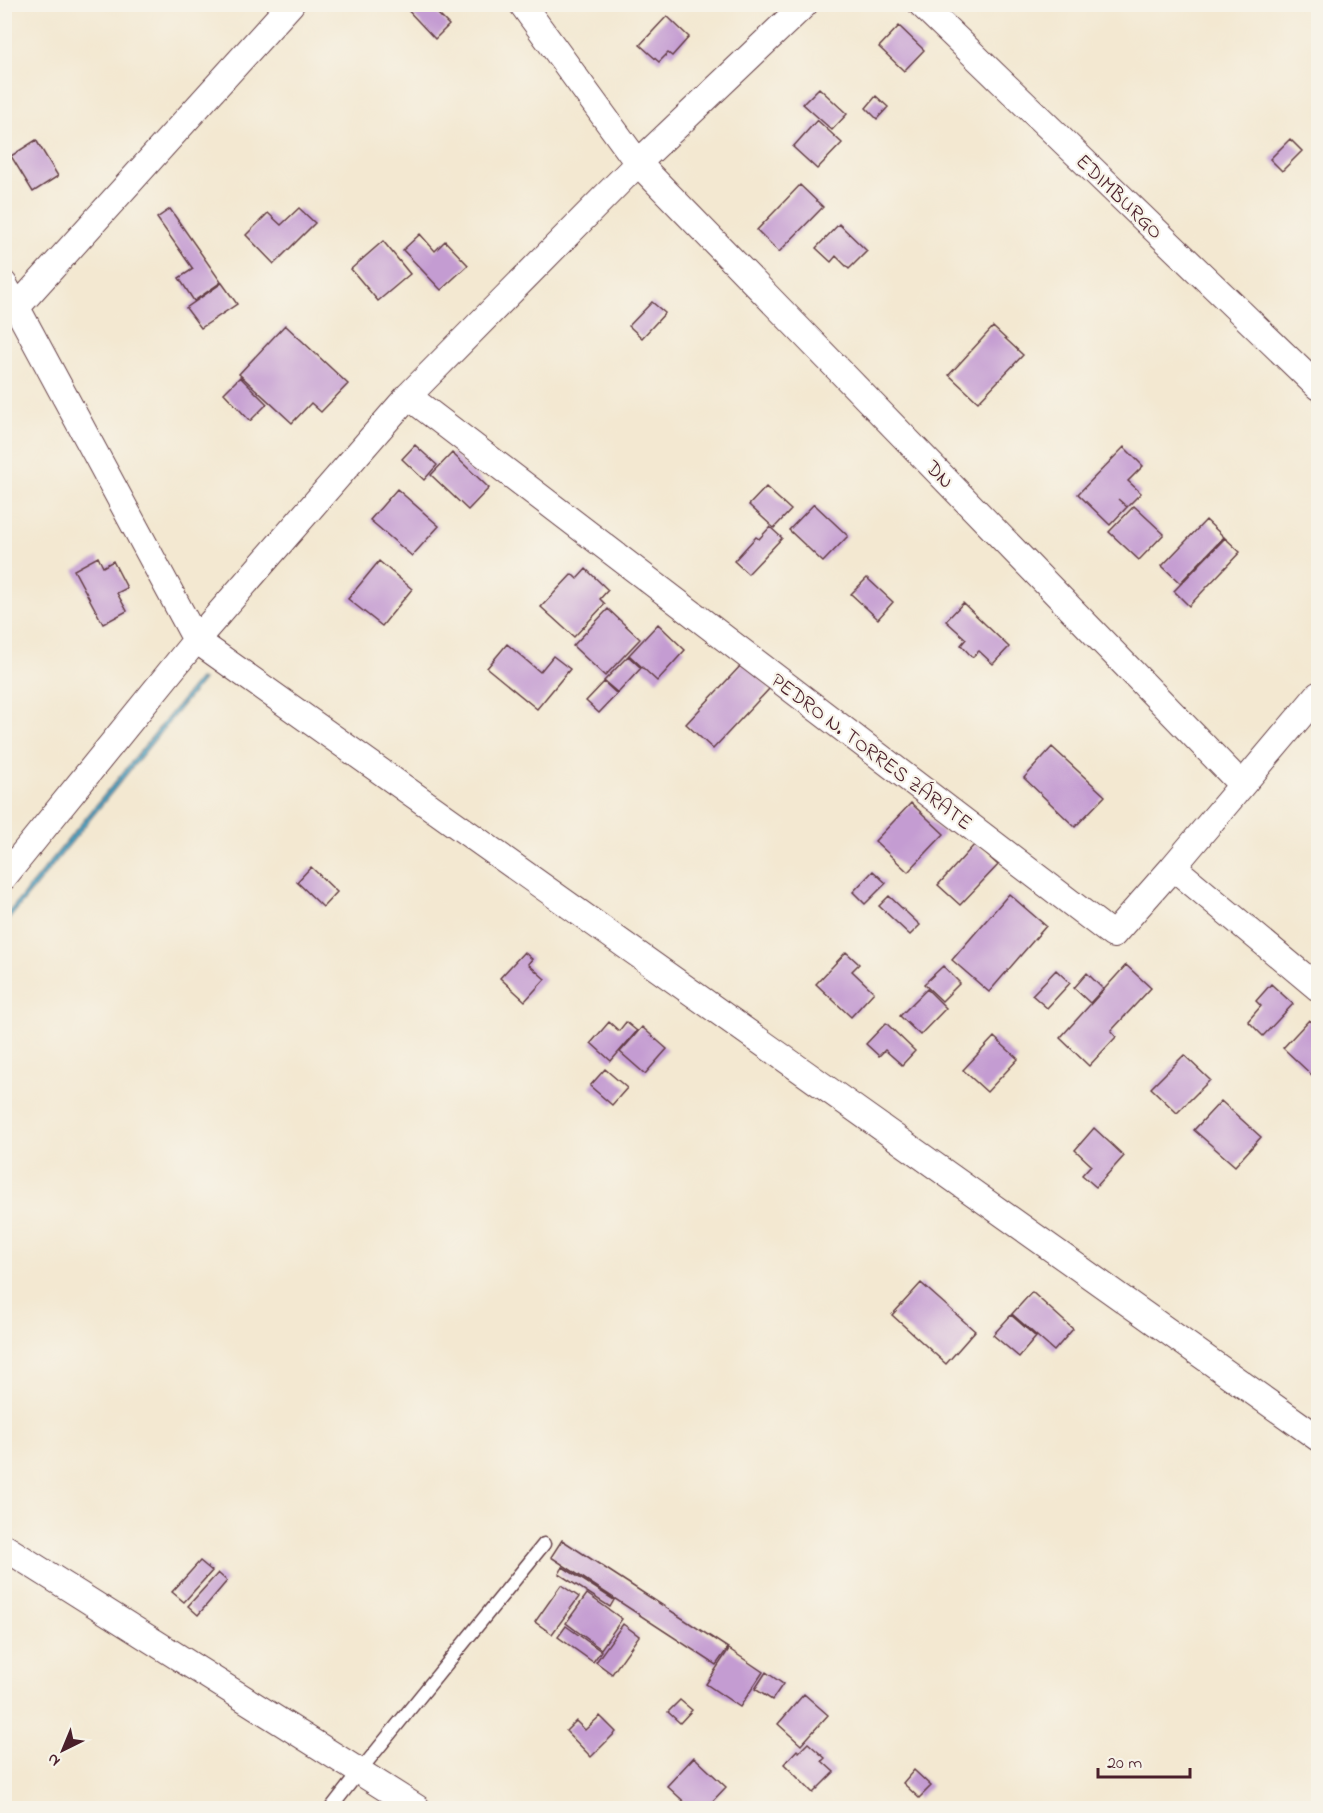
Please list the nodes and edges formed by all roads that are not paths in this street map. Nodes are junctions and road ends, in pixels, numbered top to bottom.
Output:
1 (291, 4) edge
2 (522, 4) edge
3 (805, 4) edge
4 (921, 4) edge
5 (638, 163) junction
6 (4, 284) edge
7 (17, 307) junction
8 (1318, 387) edge
9 (408, 396) junction
10 (195, 640) junction
11 (1318, 695) edge
12 (1242, 785) junction
13 (1173, 867) junction
14 (4, 877) edge
15 (1318, 988) edge
16 (1318, 1438) edge
17 (544, 1544) dead end
18 (4, 1547) edge
19 (359, 1772) junction
20 (331, 1809) edge
21 (417, 1809) edge

1 - 7 street
2 - 5 street, DN
3 - 5 street
4 - 8 street, EDIMBURGO
5 - 9 street
5 - 12 street, DN
6 - 7 street
7 - 10 street
9 - 10 street
9 - 13 street, PEDRO N. TORRES ZÁRATE
10 - 14 street
10 - 16 street
11 - 12 street
12 - 13 street
13 - 15 street
17 - 19 lane
18 - 19 street
19 - 20 lane
19 - 21 street

